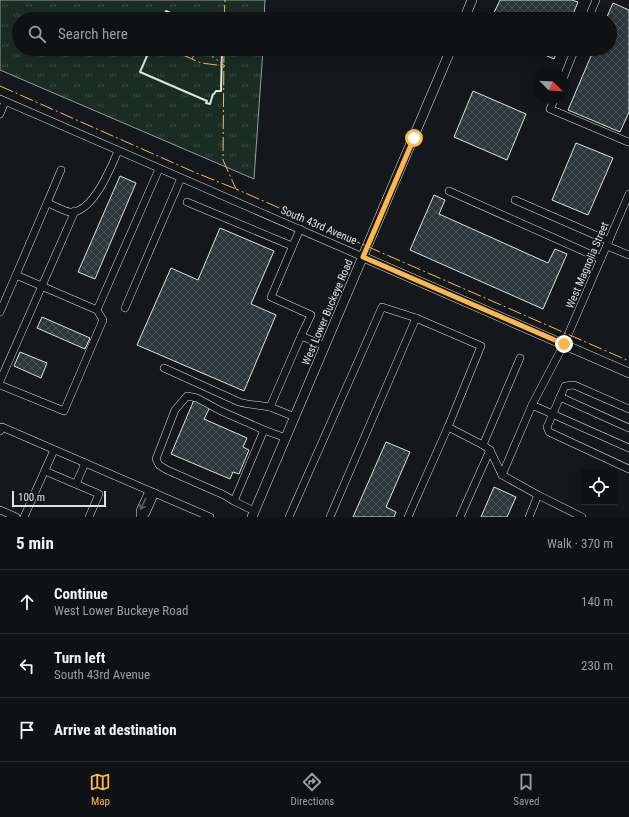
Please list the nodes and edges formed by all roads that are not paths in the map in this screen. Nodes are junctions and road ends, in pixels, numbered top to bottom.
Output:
1 (472, 0) edge
2 (596, 0) edge
3 (467, 12) edge
4 (591, 12) edge
5 (448, 56) edge
6 (573, 56) edge
7 (567, 68) edge
8 (2, 101) edge
9 (552, 104) edge
10 (0, 114) edge
11 (628, 142) edge
12 (118, 151) junction
13 (159, 169) junction
14 (61, 170) dead end
15 (181, 178) junction
16 (449, 191) dead end
17 (629, 194) edge
18 (515, 200) dead end
19 (187, 202) dead end
20 (47, 203) junction
21 (75, 212) junction
22 (300, 229) junction
23 (608, 243) junction
24 (292, 246) junction
25 (629, 255) edge
26 (363, 257) junction
27 (601, 259) junction
28 (16, 275) junction
29 (42, 286) junction
30 (124, 308) dead end
31 (97, 310) junction
32 (0, 312) edge
33 (416, 318) junction
34 (301, 336) junction
35 (564, 344) junction
36 (325, 346) junction
37 (520, 358) dead end
38 (164, 368) dead end
39 (629, 373) edge
40 (0, 381) edge
41 (0, 385) edge
42 (560, 397) junction
43 (532, 405) junction
44 (270, 407) junction
45 (629, 409) edge
46 (552, 414) junction
47 (295, 417) junction
48 (448, 427) junction
49 (629, 428) edge
50 (264, 430) junction
51 (0, 431) edge
52 (286, 438) junction
53 (483, 445) junction
54 (629, 448) edge
55 (54, 450) junction
56 (490, 450) junction
57 (85, 463) junction
58 (629, 469) edge
59 (45, 471) junction
60 (502, 475) junction
61 (76, 484) junction
62 (152, 492) junction
63 (538, 495) junction
64 (234, 501) junction
65 (0, 510) edge
66 (253, 514) edge
67 (16, 517) edge
68 (24, 517) edge
69 (89, 517) edge
70 (141, 517) edge
71 (210, 517) edge
72 (289, 517) edge
73 (330, 517) edge
74 (408, 517) edge
75 (460, 517) edge
76 (529, 517) edge
77 (582, 517) edge

1 - 3 main road
2 - 4 street
5 - 26 main road, West Lower Buckeye Road
6 - 7 street
8 - 10 street
8 - 12 street, South 43rd Avenue
9 - 11 street
12 - 13 street, South 43rd Avenue
12 - 21 street
13 - 15 street, South 43rd Avenue
13 - 31 street
14 - 20 street
15 - 22 street, South 43rd Avenue
15 - 30 street
16 - 27 street
17 - 23 street, West Magnolia Street
18 - 23 street
19 - 24 street
20 - 21 street
20 - 28 street
21 - 29 street
22 - 24 street
22 - 26 street, South 43rd Avenue
23 - 25 street
23 - 27 street, West Magnolia Street
24 - 34 street
26 - 35 main road, South 43rd Avenue
26 - 36 main road, West Lower Buckeye Road
27 - 35 street, West Magnolia Street
28 - 29 street
28 - 32 street
29 - 31 street
29 - 40 street
31 - 41 street
33 - 48 street
33 - 72 street
33 - 73 street
34 - 36 street
34 - 44 street
35 - 39 main road, South 43rd Avenue
35 - 43 street, West Magnolia Street
36 - 47 main road, West Lower Buckeye Road
37 - 53 street
38 - 44 street
42 - 45 street
42 - 46 street
42 - 49 street
43 - 46 street
43 - 60 street, West Magnolia Street
44 - 47 street
46 - 54 street
46 - 58 street
47 - 52 main road, West Lower Buckeye Road
48 - 53 street
48 - 74 street
50 - 52 street
50 - 64 street
50 - 64 street
51 - 55 street
52 - 66 main road, West Lower Buckeye Road
53 - 56 street
55 - 57 street
55 - 59 street
56 - 60 street
56 - 75 street
57 - 61 street
57 - 62 street
59 - 61 street
59 - 68 street
60 - 63 street
61 - 69 street
62 - 70 street
62 - 71 street
63 - 76 street
63 - 77 street
64 - 66 street
65 - 67 street

